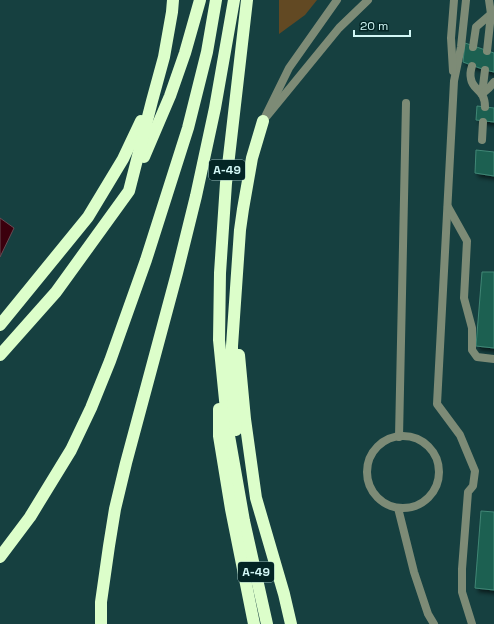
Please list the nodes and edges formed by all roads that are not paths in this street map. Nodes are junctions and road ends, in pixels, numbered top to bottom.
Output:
1 (172, 0) edge
2 (200, 0) edge
3 (216, 0) edge
4 (234, 0) edge
5 (247, 0) edge
6 (337, 0) edge
7 (368, 0) edge
8 (454, 0) edge
9 (466, 0) edge
10 (489, 0) edge
11 (493, 14) edge
12 (473, 47) dead end
13 (487, 51) dead end
14 (472, 66) dead end
15 (485, 70) dead end
16 (454, 82) junction
17 (494, 82) edge
18 (482, 94) junction
19 (152, 100) junction
20 (406, 103) dead end
21 (484, 107) dead end
22 (263, 121) junction
23 (483, 122) dead end
24 (482, 140) dead end
25 (129, 191) junction
26 (448, 207) junction
27 (238, 253) junction
28 (0, 325) edge
29 (219, 340) junction
30 (0, 354) edge
31 (494, 359) edge
32 (399, 437) junction
33 (398, 508) junction
34 (244, 521) junction
35 (0, 557) edge
36 (101, 624) edge
37 (254, 624) edge
38 (267, 624) edge
39 (291, 624) edge
40 (434, 624) edge
41 (472, 624) edge

1 - 19 highway
2 - 25 highway
3 - 35 highway
4 - 36 highway
5 - 29 highway, A-49
6 - 22 street
7 - 22 street
8 - 16 street
9 - 16 street
10 - 11 street
11 - 12 street
11 - 13 street
14 - 18 street
15 - 18 street
16 - 26 street
17 - 18 street
18 - 21 street
19 - 25 highway
19 - 28 highway
20 - 32 street
22 - 27 highway
23 - 24 street
25 - 30 highway
26 - 31 street
26 - 41 street
27 - 34 highway
27 - 39 highway
29 - 34 highway, A-49
29 - 37 highway
32 - 33 street
32 - 33 street
33 - 40 street
34 - 38 highway, A-49

